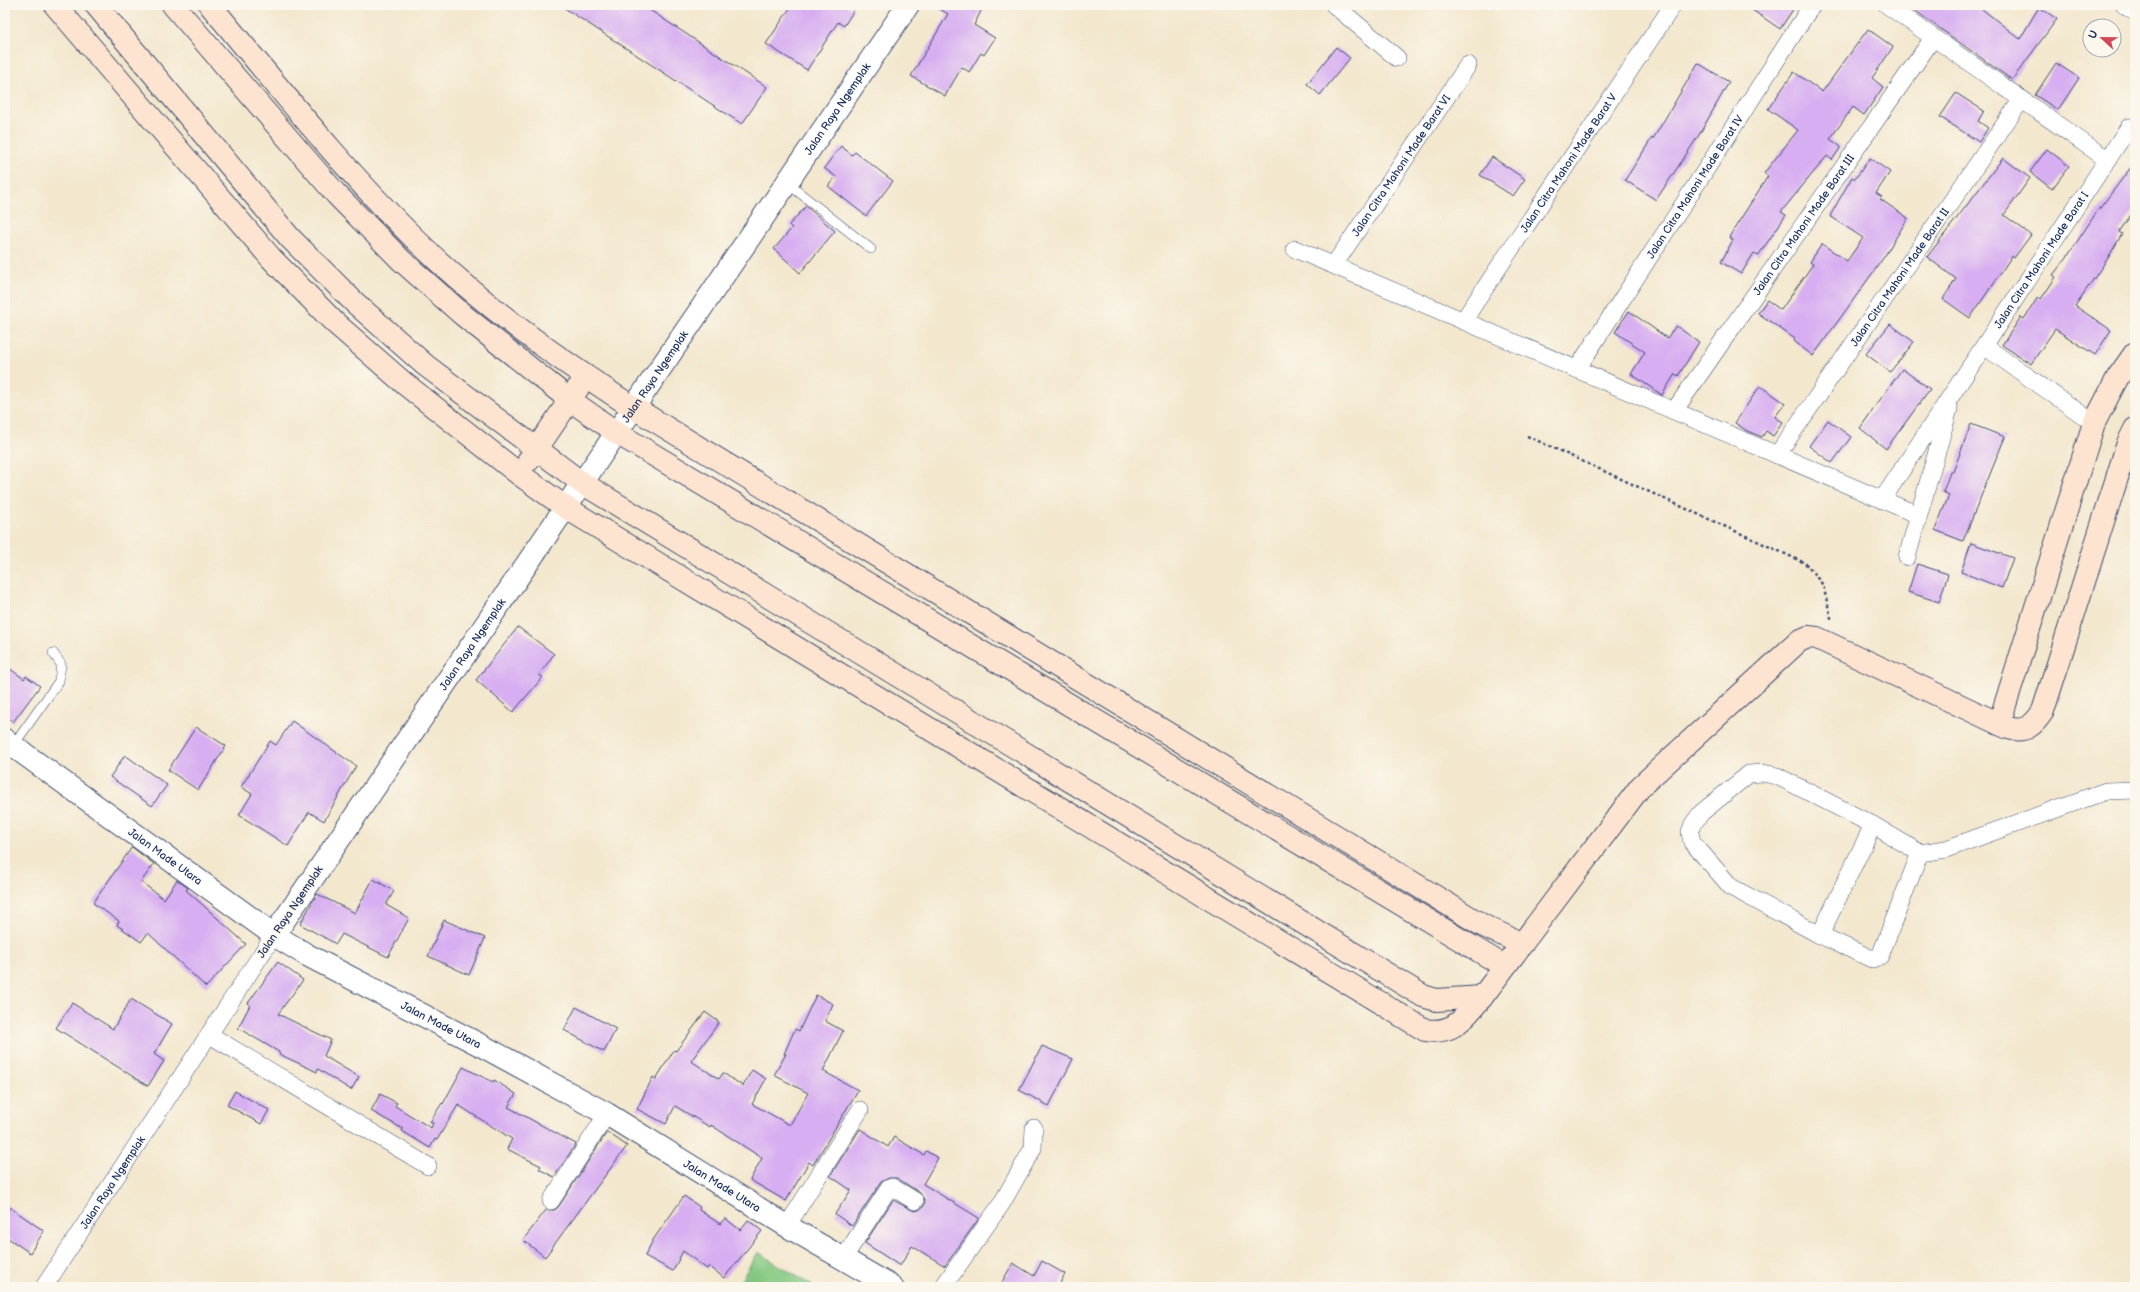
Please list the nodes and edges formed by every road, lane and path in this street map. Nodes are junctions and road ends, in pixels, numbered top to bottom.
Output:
1 (55, 5) edge
2 (96, 5) edge
3 (173, 5) edge
4 (210, 5) edge
5 (908, 5) edge
6 (1673, 5) edge
7 (1812, 5) edge
8 (1887, 5) edge
9 (2124, 5) edge
10 (1342, 7) edge
11 (2135, 12) edge
12 (1932, 38) junction
13 (1397, 58) dead end
14 (1468, 65) dead end
15 (2022, 99) junction
16 (2129, 127) dead end
17 (2108, 160) junction
18 (787, 183) junction
19 (871, 249) dead end
20 (1295, 249) dead end
21 (1334, 266) junction
22 (1463, 321) junction
23 (1984, 346) junction
24 (2135, 353) edge
25 (1576, 369) junction
26 (586, 377) junction
27 (1954, 392) junction
28 (570, 400) junction
29 (634, 408) junction
30 (1674, 411) junction
31 (2094, 423) junction
32 (2135, 429) edge
33 (617, 433) junction
34 (1527, 436) dead end
35 (537, 449) junction
36 (1777, 455) junction
37 (2128, 462) edge
38 (519, 474) junction
39 (582, 483) junction
40 (1882, 500) junction
41 (565, 507) junction
42 (1918, 515) junction
43 (1907, 557) dead end
44 (1817, 638) junction
45 (53, 653) dead end
46 (1999, 724) junction
47 (9, 743) edge
48 (2135, 790) edge
49 (1873, 825) junction
50 (1920, 853) junction
51 (274, 935) junction
52 (1820, 935) junction
53 (1522, 944) junction
54 (1504, 966) junction
55 (1482, 997) junction
56 (210, 1035) junction
57 (860, 1110) dead end
58 (607, 1114) junction
59 (1034, 1128) dead end
60 (428, 1166) dead end
61 (552, 1200) dead end
62 (915, 1201) dead end
63 (787, 1226) junction
64 (843, 1259) junction
65 (44, 1287) edge
66 (892, 1287) edge
67 (943, 1287) edge

1 - 38 main road
2 - 35 main road
3 - 28 main road
4 - 26 main road
5 - 18 street, Jalan Raya Ngemplak
6 - 22 street, Jalan Citra Mahoni Made Barat V
7 - 25 street, Jalan Citra Mahoni Made Barat IV
8 - 12 street
9 - 11 street
10 - 13 street
12 - 15 street
12 - 30 street, Jalan Citra Mahoni Made Barat III
14 - 21 street, Jalan Citra Mahoni Made Barat VI
15 - 17 street
15 - 36 street, Jalan Citra Mahoni Made Barat II
16 - 17 street, Jalan Citra Mahoni Made Barat I
17 - 23 street, Jalan Citra Mahoni Made Barat I
18 - 19 lane
18 - 29 street, Jalan Raya Ngemplak
20 - 21 street
21 - 22 street
22 - 25 street
23 - 27 street, Jalan Citra Mahoni Made Barat I
23 - 31 street
24 - 31 main road
25 - 30 street
26 - 28 main road
26 - 29 main road
27 - 40 street, Jalan Citra Mahoni Made Barat I
27 - 42 street, Jalan Citra Mahoni Made Barat I
28 - 33 main road
28 - 35 main road
29 - 33 street, Jalan Raya Ngemplak
29 - 53 main road
30 - 36 street
31 - 46 main road
32 - 37 main road
33 - 39 street, Jalan Raya Ngemplak
33 - 54 main road
34 - 44 path
35 - 38 main road
35 - 39 main road
36 - 40 street
37 - 46 main road
38 - 41 main road
39 - 41 street, Jalan Raya Ngemplak
39 - 55 main road
40 - 42 street
41 - 51 street, Jalan Raya Ngemplak
41 - 55 main road
42 - 43 street, Jalan Citra Mahoni Made Barat I
44 - 46 main road
44 - 53 main road
45 - 47 lane
47 - 51 street, Jalan Made Utara
48 - 50 street
49 - 50 street
49 - 52 street
49 - 52 street
50 - 52 street
51 - 56 street, Jalan Raya Ngemplak
51 - 58 street, Jalan Made Utara
53 - 54 main road
54 - 55 main road
56 - 60 street
56 - 65 street, Jalan Raya Ngemplak
57 - 63 street
58 - 61 street
58 - 63 street, Jalan Made Utara
59 - 67 street
62 - 64 street
63 - 64 street, Jalan Made Utara
64 - 66 street, Jalan Made Utara

